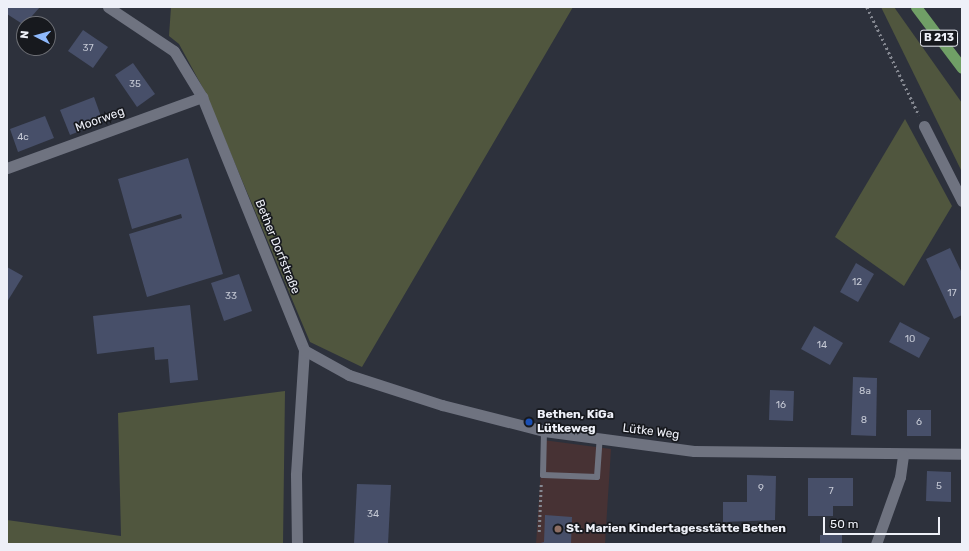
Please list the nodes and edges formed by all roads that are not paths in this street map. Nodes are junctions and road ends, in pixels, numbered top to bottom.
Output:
1 (108, 7) edge
2 (916, 7) edge
3 (962, 68) edge
4 (202, 97) junction
5 (924, 126) road end
6 (7, 168) edge
7 (962, 201) edge
8 (304, 350) junction
9 (544, 431) junction
10 (600, 438) junction
11 (904, 454) junction
12 (962, 454) edge
13 (296, 544) edge
14 (876, 544) edge

1 - 4 street, Bether Dorfstraße
2 - 3 main road, B 213
4 - 6 street, Moorweg
4 - 8 street, Bether Dorfstraße
5 - 7 street
8 - 9 street, Lütke Weg
8 - 13 street, Bether Dorfstraße
9 - 10 street, Lütke Weg
9 - 10 lane
10 - 11 street, Lütke Weg
11 - 12 street, Lütke Weg
11 - 14 street

